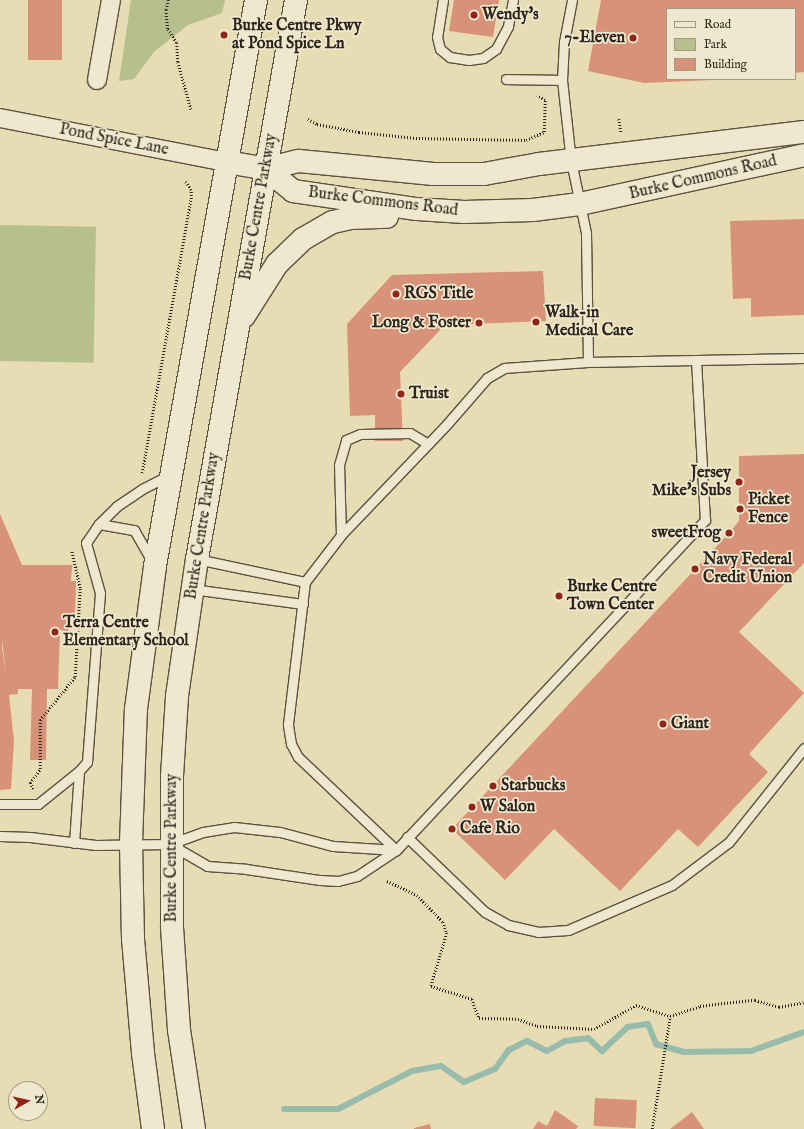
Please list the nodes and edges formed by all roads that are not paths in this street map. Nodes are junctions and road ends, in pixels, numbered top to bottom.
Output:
1 (111, 0) edge
2 (256, 0) edge
3 (296, 0) edge
4 (443, 0) edge
5 (513, 0) edge
6 (572, 0) edge
7 (506, 78) dead end
8 (97, 80) dead end
9 (562, 80) junction
10 (0, 118) edge
11 (804, 132) edge
12 (804, 155) edge
13 (571, 161) junction
14 (227, 162) junction
15 (266, 169) junction
16 (580, 204) junction
17 (464, 212) junction
18 (237, 328) junction
19 (804, 358) edge
20 (696, 360) junction
21 (588, 362) junction
22 (428, 444) junction
23 (172, 474) junction
24 (99, 524) junction
25 (341, 535) junction
26 (197, 559) junction
27 (156, 566) junction
28 (305, 582) junction
29 (192, 589) junction
30 (303, 604) junction
31 (804, 748) edge
32 (79, 771) junction
33 (1, 804) edge
34 (0, 836) edge
35 (407, 837) junction
36 (74, 843) junction
37 (131, 844) junction
38 (170, 844) junction
39 (396, 850) junction
40 (153, 1129) edge
41 (194, 1129) edge

1 - 8 street
2 - 14 main road
3 - 15 main road, Burke Centre Parkway
4 - 5 lane
6 - 9 lane
7 - 9 lane
9 - 13 lane
10 - 14 street, Pond Spice Lane
11 - 13 main road, Burke Commons Road
12 - 16 main road, Burke Commons Road
13 - 15 main road, Burke Commons Road
13 - 16 lane
14 - 15 main road
14 - 23 main road
15 - 17 main road, Burke Commons Road
15 - 18 main road, Burke Centre Parkway
16 - 17 main road, Burke Commons Road
16 - 21 lane
17 - 18 main road
18 - 26 main road, Burke Centre Parkway
19 - 20 lane
20 - 21 lane
20 - 35 lane
21 - 22 lane
22 - 25 lane
22 - 25 lane
23 - 24 lane
23 - 27 main road
24 - 27 lane
24 - 32 lane
25 - 28 lane
26 - 28 lane
26 - 29 main road, Burke Centre Parkway
27 - 37 main road
28 - 30 lane
29 - 30 lane
29 - 38 main road, Burke Centre Parkway
30 - 39 lane
31 - 35 lane
32 - 33 lane
32 - 36 lane
34 - 36 lane
35 - 39 lane
36 - 37 lane
37 - 38 lane
37 - 40 main road
38 - 39 lane
38 - 39 lane
38 - 41 main road, Burke Centre Parkway

